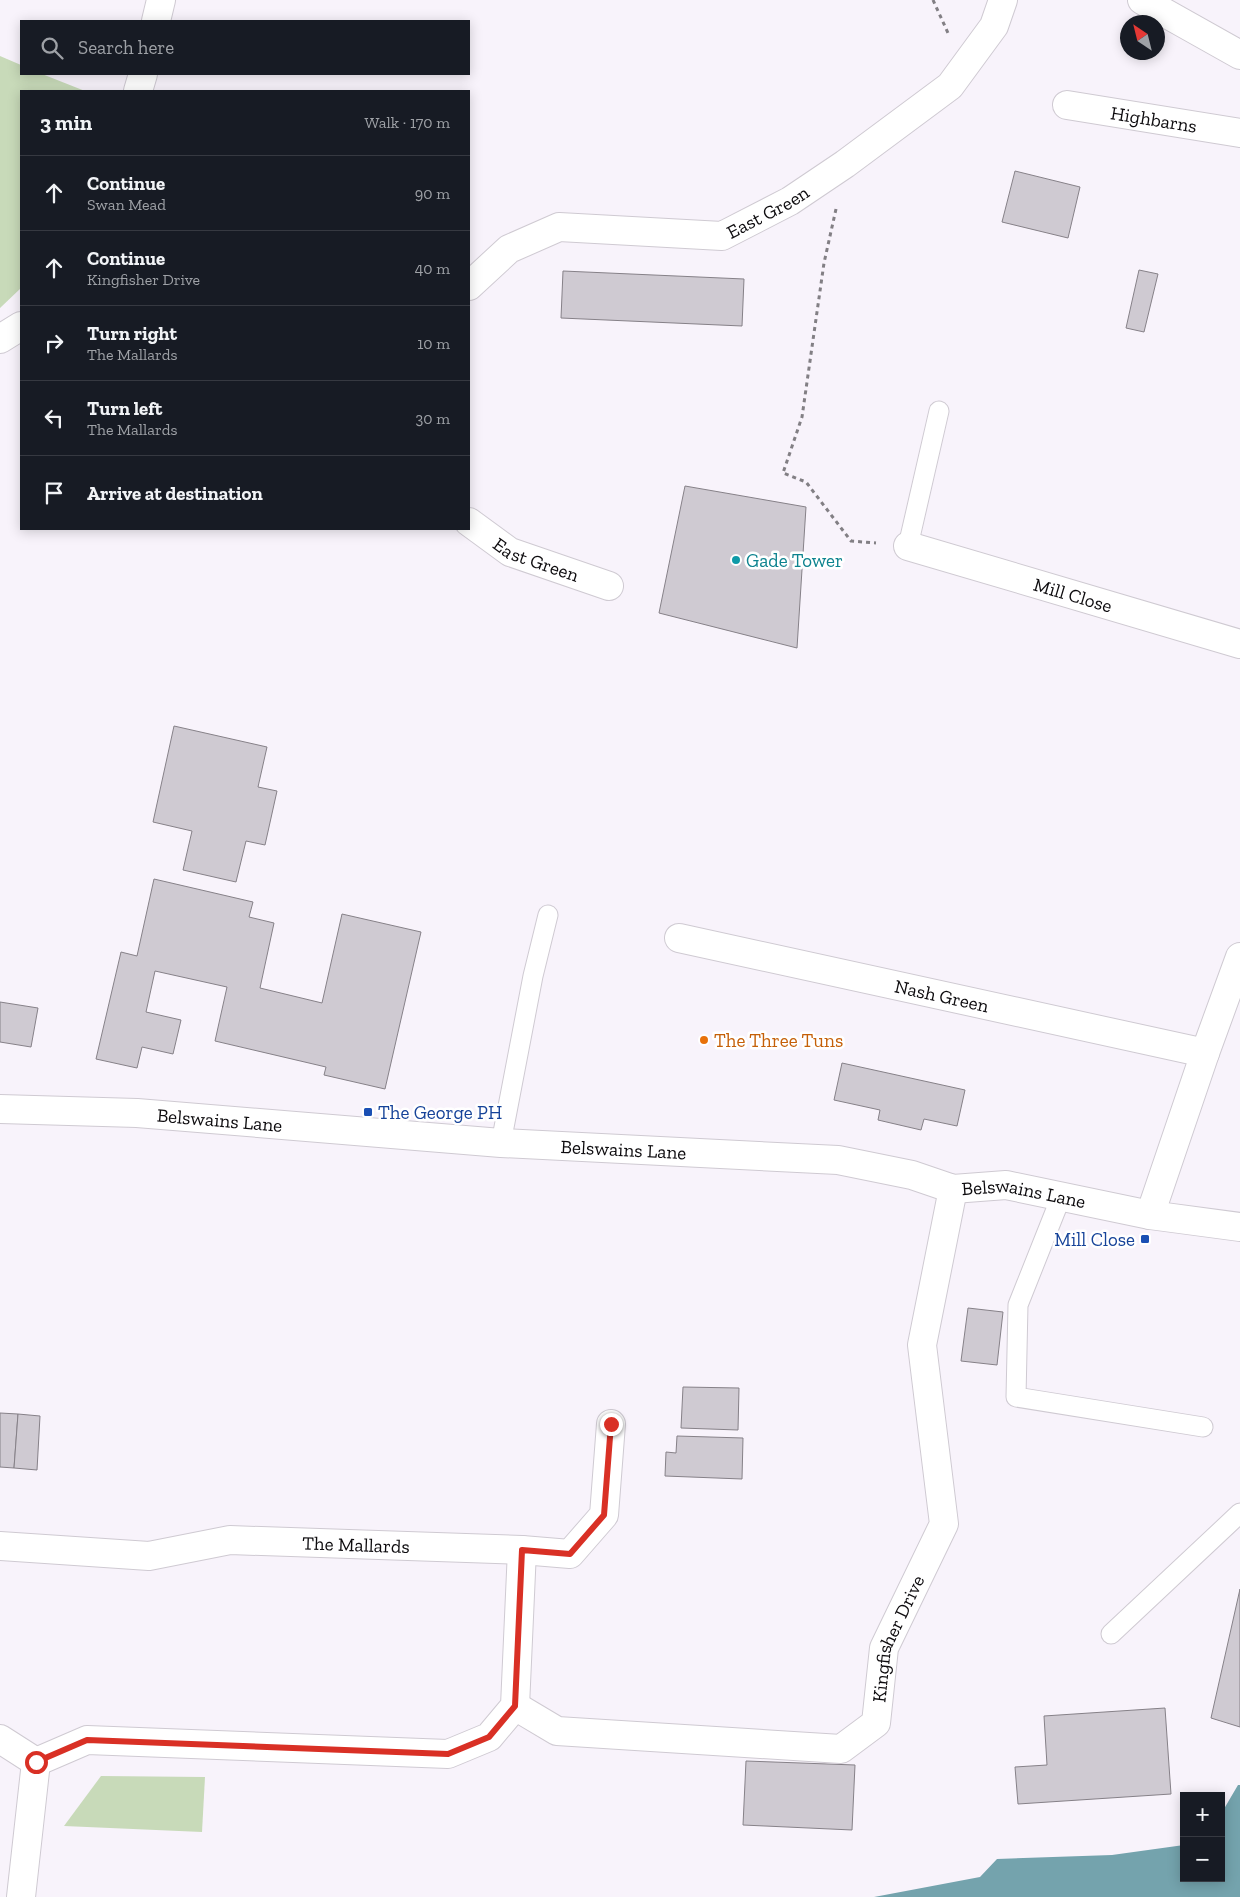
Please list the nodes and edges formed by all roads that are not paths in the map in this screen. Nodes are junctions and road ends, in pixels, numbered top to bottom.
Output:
1 (161, 0) edge
2 (1003, 0) edge
3 (1142, 0) edge
4 (156, 20) edge
5 (1240, 56) edge
6 (143, 75) edge
7 (138, 90) edge
8 (1067, 105) dead end
9 (1240, 133) edge
10 (470, 285) edge
11 (20, 327) edge
12 (0, 339) edge
13 (939, 411) dead end
14 (470, 523) edge
15 (908, 546) joint
16 (609, 586) dead end
17 (1240, 644) edge
18 (548, 914) dead end
19 (679, 938) dead end
20 (1240, 957) edge
21 (1205, 1053) junction
22 (0, 1109) edge
23 (501, 1143) junction
24 (952, 1189) junction
25 (1061, 1197) junction
26 (1150, 1216) junction
27 (1240, 1227) edge
28 (611, 1424) dead end
29 (1202, 1427) dead end
30 (1240, 1513) edge
31 (0, 1546) edge
32 (522, 1550) junction
33 (1110, 1634) dead end
34 (515, 1706) junction
35 (0, 1739) edge
36 (36, 1762) junction
37 (21, 1897) edge

1 - 4 street
2 - 10 street, East Green
3 - 5 street
6 - 7 street
8 - 9 street, Highbarns
11 - 12 street
13 - 15 lane
14 - 16 street, East Green
15 - 17 street, Mill Close
18 - 23 lane
19 - 21 street, Nash Green
20 - 21 street
21 - 26 street
22 - 23 street, Belswains Lane
23 - 24 street, Belswains Lane
24 - 25 street, Belswains Lane
24 - 34 street, Kingfisher Drive
25 - 26 street, Belswains Lane
25 - 29 lane
26 - 27 street, Belswains Lane
28 - 32 street, The Mallards
30 - 33 lane
31 - 32 street, The Mallards
32 - 34 street
34 - 36 street
35 - 36 street
36 - 37 street

